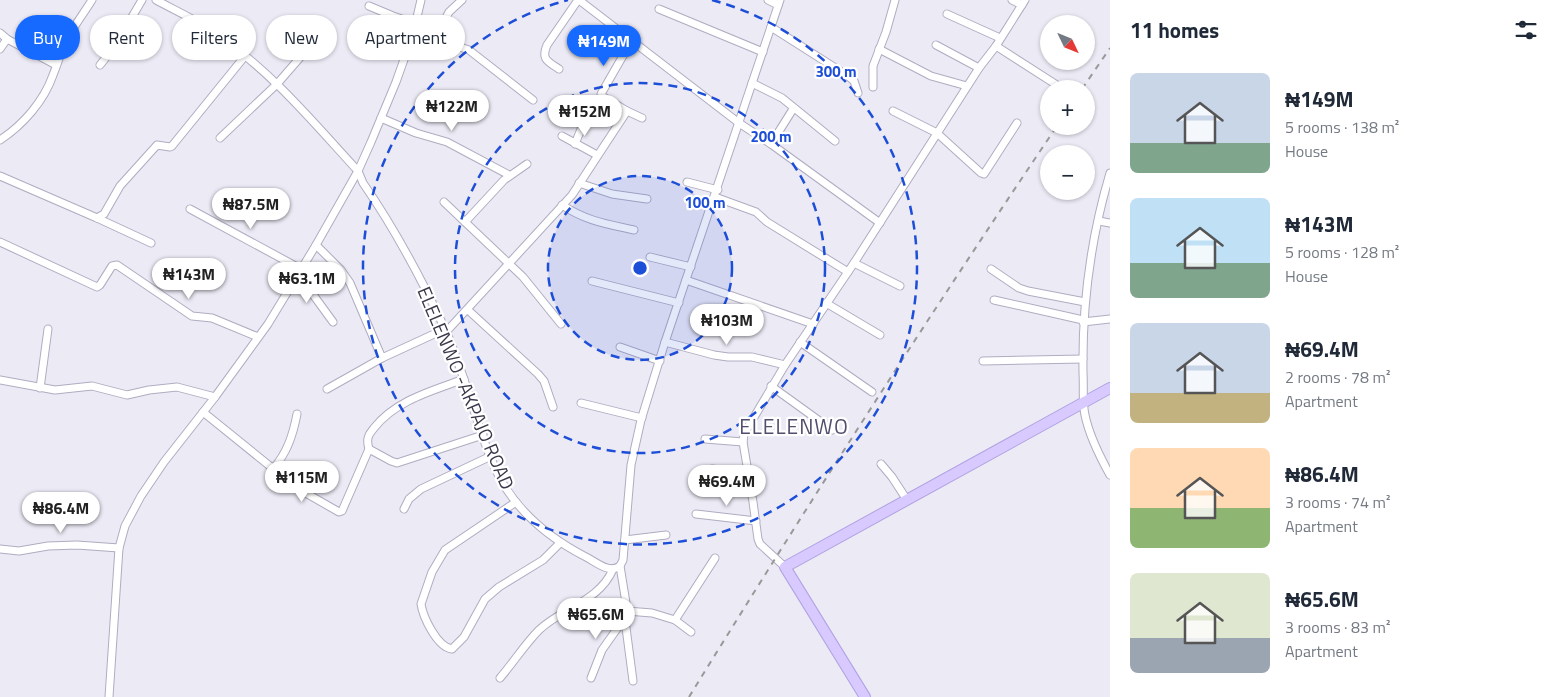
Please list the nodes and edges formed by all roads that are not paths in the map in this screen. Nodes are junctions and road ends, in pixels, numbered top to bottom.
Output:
1 (92, 0) edge
2 (142, 0) edge
3 (156, 0) edge
4 (421, 0) edge
5 (462, 0) edge
6 (768, 0) edge
7 (895, 0) edge
8 (1012, 0) edge
9 (582, 1) edge
10 (779, 3) edge
11 (1023, 3) edge
12 (369, 6) dead end
13 (659, 9) dead end
14 (947, 14) dead end
15 (184, 15) edge
16 (392, 15) edge
17 (418, 15) edge
18 (447, 15) edge
19 (771, 27) junction
20 (0, 33) edge
21 (1000, 38) junction
22 (7, 39) junction
23 (632, 40) junction
24 (936, 45) dead end
25 (996, 46) junction
26 (0, 49) edge
27 (465, 49) edge
28 (879, 50) junction
29 (763, 52) junction
30 (242, 60) edge
31 (250, 60) edge
32 (298, 60) edge
33 (403, 60) edge
34 (56, 65) junction
35 (100, 65) dead end
36 (979, 68) junction
37 (559, 69) dead end
38 (1049, 80) edge
39 (752, 83) junction
40 (277, 84) junction
41 (967, 86) junction
42 (873, 87) dead end
43 (858, 93) dead end
44 (602, 96) junction
45 (533, 100) dead end
46 (793, 108) junction
47 (627, 111) junction
48 (893, 111) dead end
49 (381, 118) junction
50 (642, 118) dead end
51 (740, 123) junction
52 (1017, 123) dead end
53 (937, 133) junction
54 (562, 136) dead end
55 (220, 138) dead end
56 (0, 140) edge
57 (835, 141) dead end
58 (575, 144) junction
59 (771, 144) junction
60 (597, 155) junction
61 (527, 164) dead end
62 (358, 171) junction
63 (1110, 173) edge
64 (510, 175) junction
65 (0, 176) edge
66 (687, 182) dead end
67 (579, 183) junction
68 (718, 190) junction
69 (715, 198) junction
70 (647, 200) dead end
71 (444, 202) dead end
72 (562, 205) junction
73 (190, 209) dead end
74 (97, 218) junction
75 (1099, 221) junction
76 (465, 222) junction
77 (1110, 223) edge
78 (880, 224) junction
79 (634, 230) dead end
80 (0, 242) edge
81 (151, 243) dead end
82 (316, 245) junction
83 (650, 257) dead end
84 (854, 263) junction
85 (509, 264) junction
86 (691, 267) junction
87 (991, 269) dead end
88 (300, 272) junction
89 (848, 272) junction
90 (592, 280) dead end
91 (686, 280) junction
92 (900, 286) dead end
93 (994, 300) dead end
94 (1085, 302) junction
95 (679, 303) junction
96 (826, 303) junction
97 (468, 310) junction
98 (1110, 319) edge
99 (1083, 321) junction
100 (333, 322) dead end
101 (561, 324) dead end
102 (813, 324) junction
103 (48, 329) dead end
104 (446, 330) junction
105 (880, 335) dead end
106 (258, 337) junction
107 (665, 342) junction
108 (800, 342) junction
109 (620, 347) dead end
110 (382, 358) junction
111 (1083, 359) junction
112 (983, 360) dead end
113 (660, 361) junction
114 (785, 365) junction
115 (464, 379) junction
116 (0, 380) edge
117 (771, 386) junction
118 (40, 388) junction
119 (1110, 388) edge
120 (327, 389) dead end
121 (872, 392) dead end
122 (214, 397) junction
123 (1084, 402) junction
124 (581, 403) dead end
125 (553, 407) dead end
126 (203, 412) junction
127 (297, 414) dead end
128 (642, 418) junction
129 (832, 430) dead end
130 (483, 435) junction
131 (705, 439) dead end
132 (743, 442) junction
133 (369, 449) junction
134 (491, 456) junction
135 (881, 464) dead end
136 (273, 469) junction
137 (712, 469) dead end
138 (748, 474) junction
139 (1110, 475) edge
140 (907, 500) junction
141 (516, 502) junction
142 (404, 509) dead end
143 (696, 514) dead end
144 (756, 521) junction
145 (666, 535) dead end
146 (625, 540) junction
147 (560, 543) junction
148 (119, 548) junction
149 (0, 549) edge
150 (715, 558) dead end
151 (785, 567) junction
152 (617, 568) junction
153 (627, 611) junction
154 (625, 620) junction
155 (675, 620) junction
156 (691, 632) dead end
157 (500, 678) dead end
158 (591, 678) dead end
159 (633, 681) dead end
160 (109, 697) edge
161 (864, 697) edge

1 - 34 street
2 - 35 street
3 - 15 street, ELELENWO -AKPAJO ROAD
4 - 17 street
5 - 18 street
6 - 10 street
7 - 28 street
8 - 11 street
9 - 23 street
9 - 37 street
10 - 19 street
11 - 21 street
12 - 16 street
13 - 29 street
14 - 21 street
19 - 29 street
19 - 43 street
20 - 22 street
21 - 25 street
22 - 26 street
22 - 34 street
23 - 44 street
23 - 51 street
24 - 36 street
25 - 36 street
25 - 38 street
27 - 45 street
28 - 41 street
28 - 42 street
29 - 39 street
30 - 74 street
31 - 40 street, ELELENWO -AKPAJO ROAD
32 - 40 street
33 - 49 street
34 - 56 street
36 - 41 street
39 - 46 street
39 - 51 street
40 - 55 street
40 - 62 street, ELELENWO -AKPAJO ROAD
41 - 53 street
44 - 47 street
44 - 58 street
46 - 57 street
46 - 59 street
47 - 50 street
47 - 60 street
48 - 53 street
49 - 62 street
49 - 64 street
51 - 59 street
51 - 68 street
52 - 53 street
53 - 78 street
54 - 58 street
58 - 60 street
59 - 78 street
60 - 67 street
61 - 64 street
62 - 82 street
62 - 104 street, ELELENWO -AKPAJO ROAD
63 - 75 street
64 - 76 street
65 - 74 street
66 - 68 street
67 - 70 street
67 - 72 street
68 - 69 street
69 - 86 street
69 - 89 street
71 - 76 street
72 - 79 street
72 - 85 street
73 - 88 street
74 - 81 street
75 - 77 street
75 - 94 street
76 - 85 street
78 - 84 street
80 - 106 street
82 - 88 street
82 - 110 street
83 - 86 street
84 - 89 street
84 - 92 street
85 - 97 street
85 - 101 street
86 - 91 street
87 - 94 street
88 - 100 street
88 - 106 street
89 - 96 street
90 - 95 street
91 - 95 street
91 - 102 street
93 - 99 street
94 - 99 street
95 - 107 street
96 - 102 street
96 - 105 street
97 - 104 street
97 - 125 street
98 - 99 street
99 - 111 street
102 - 108 street
103 - 118 street
104 - 110 street
104 - 115 street, ELELENWO -AKPAJO ROAD
106 - 122 street
107 - 113 street
107 - 114 street
108 - 114 street
108 - 121 street
109 - 113 street
110 - 120 street
111 - 112 street
111 - 123 street
113 - 128 street
114 - 117 street
115 - 130 street, ELELENWO -AKPAJO ROAD
115 - 133 street
116 - 118 street
117 - 129 street
117 - 132 street
118 - 122 street
119 - 123 street
122 - 126 street
123 - 139 street
123 - 140 street
124 - 128 street
126 - 136 street
126 - 148 street
127 - 136 street
128 - 146 street
130 - 133 street
130 - 134 street, ELELENWO -AKPAJO ROAD
131 - 132 street
132 - 138 street
133 - 136 street
134 - 141 street, ELELENWO -AKPAJO ROAD
134 - 142 street
135 - 140 street
137 - 138 street
138 - 144 street
140 - 151 street
141 - 147 street, ELELENWO -AKPAJO ROAD
141 - 147 street
143 - 144 street
144 - 151 street
145 - 146 street
146 - 152 street
147 - 152 street, ELELENWO -AKPAJO ROAD
148 - 149 street
148 - 160 street
150 - 155 street
151 - 161 street
152 - 153 street
152 - 157 street
153 - 154 street
153 - 155 street
154 - 158 street
154 - 159 street
155 - 156 street

